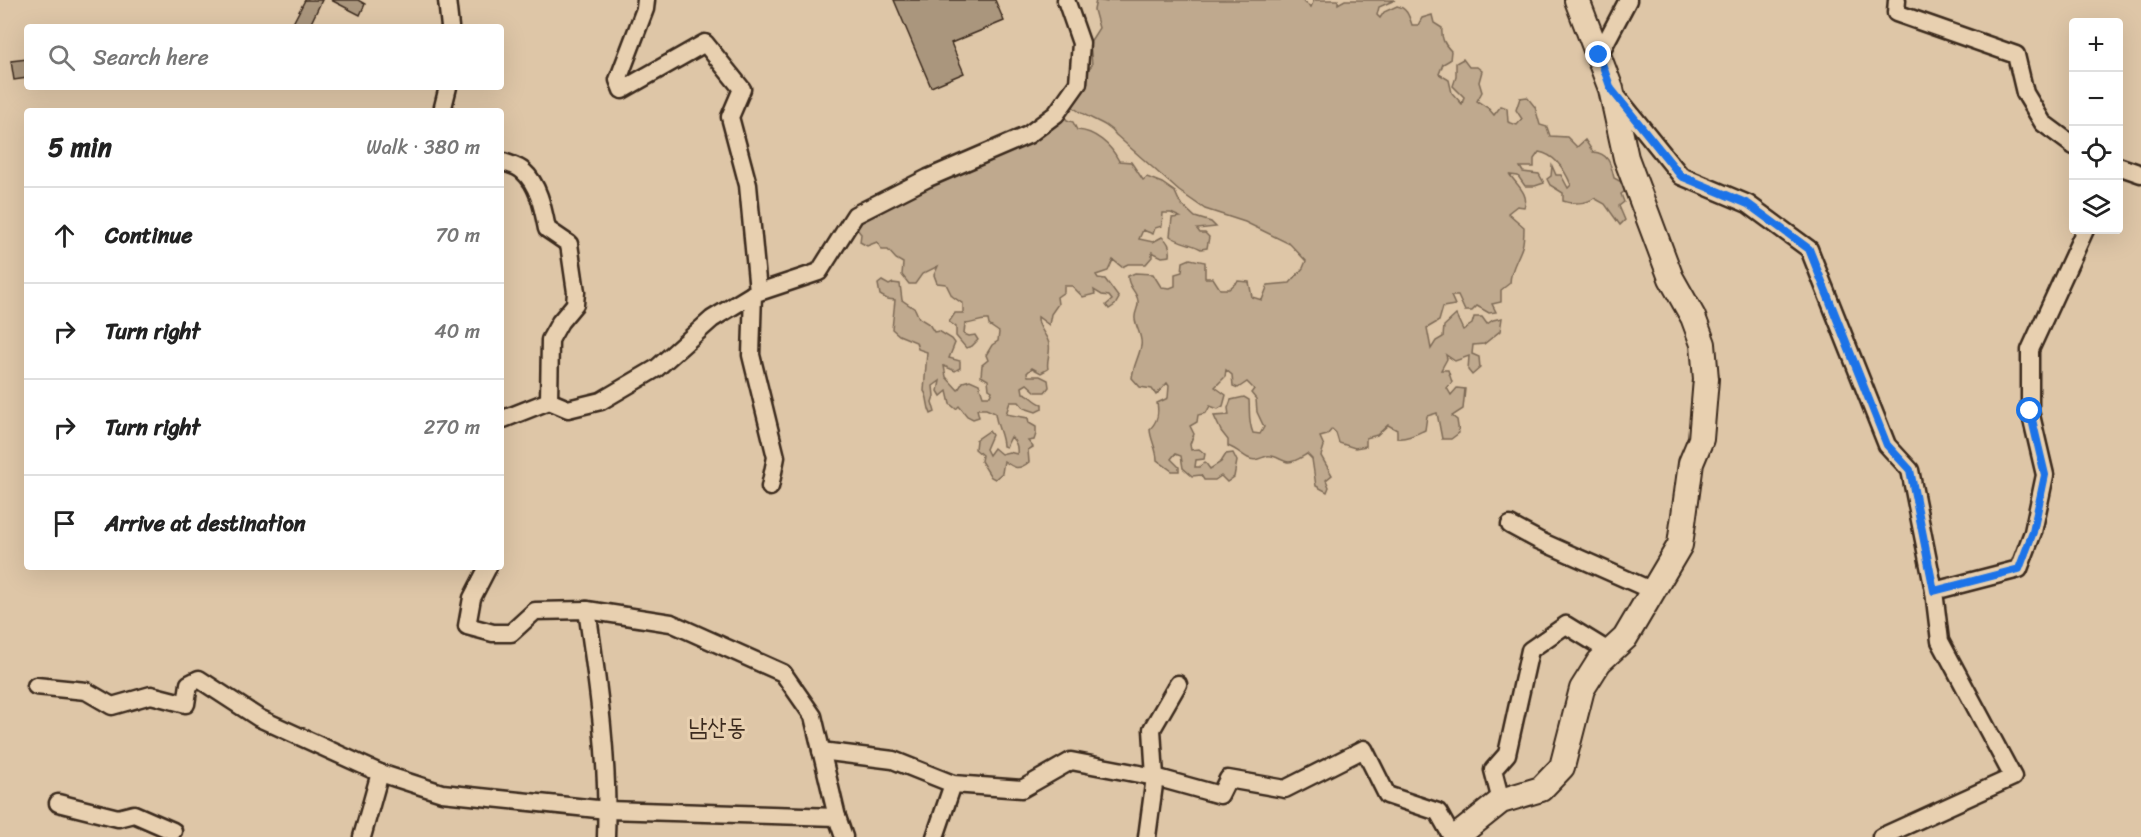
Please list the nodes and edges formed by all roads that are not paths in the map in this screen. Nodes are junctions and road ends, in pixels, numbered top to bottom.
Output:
1 (447, 0) edge
2 (646, 0) edge
3 (1066, 0) edge
4 (1577, 0) edge
5 (1628, 0) edge
6 (1898, 0) edge
7 (450, 24) edge
8 (1599, 55) junction
9 (1611, 89) junction
10 (446, 90) edge
11 (443, 108) edge
12 (2069, 143) edge
13 (504, 162) edge
14 (2123, 168) edge
15 (2141, 174) edge
16 (2083, 234) edge
17 (753, 294) junction
18 (549, 401) junction
19 (504, 419) edge
20 (770, 487) dead end
21 (1510, 525) dead end
22 (486, 570) edge
23 (1653, 591) junction
24 (1934, 591) junction
25 (587, 610) junction
26 (1610, 652) junction
27 (1178, 684) dead end
28 (36, 686) dead end
29 (821, 751) junction
30 (380, 773) junction
31 (1155, 777) junction
32 (953, 784) junction
33 (1501, 801) junction
34 (58, 803) dead end
35 (607, 810) junction
36 (837, 817) junction
37 (173, 831) dead end
38 (362, 837) edge
39 (606, 837) edge
40 (844, 837) edge
41 (935, 837) edge
42 (1148, 837) edge
43 (1454, 837) edge
44 (1881, 837) edge

1 - 7 street
2 - 17 street
3 - 17 street
4 - 8 street
5 - 8 street
6 - 12 street
8 - 9 street
9 - 23 street
9 - 24 street
10 - 11 street
13 - 18 street
14 - 15 street
16 - 24 street
17 - 18 street
17 - 20 street
18 - 19 street
21 - 23 street
22 - 25 street
23 - 26 street
24 - 44 street
25 - 29 street
25 - 35 street
26 - 33 street
26 - 33 street
27 - 31 street
28 - 30 street
29 - 32 street
29 - 36 street
30 - 35 street
30 - 38 street
31 - 32 street
31 - 42 street
31 - 43 street
32 - 41 street
33 - 43 street
34 - 37 street
35 - 36 street
35 - 39 street
36 - 40 street

